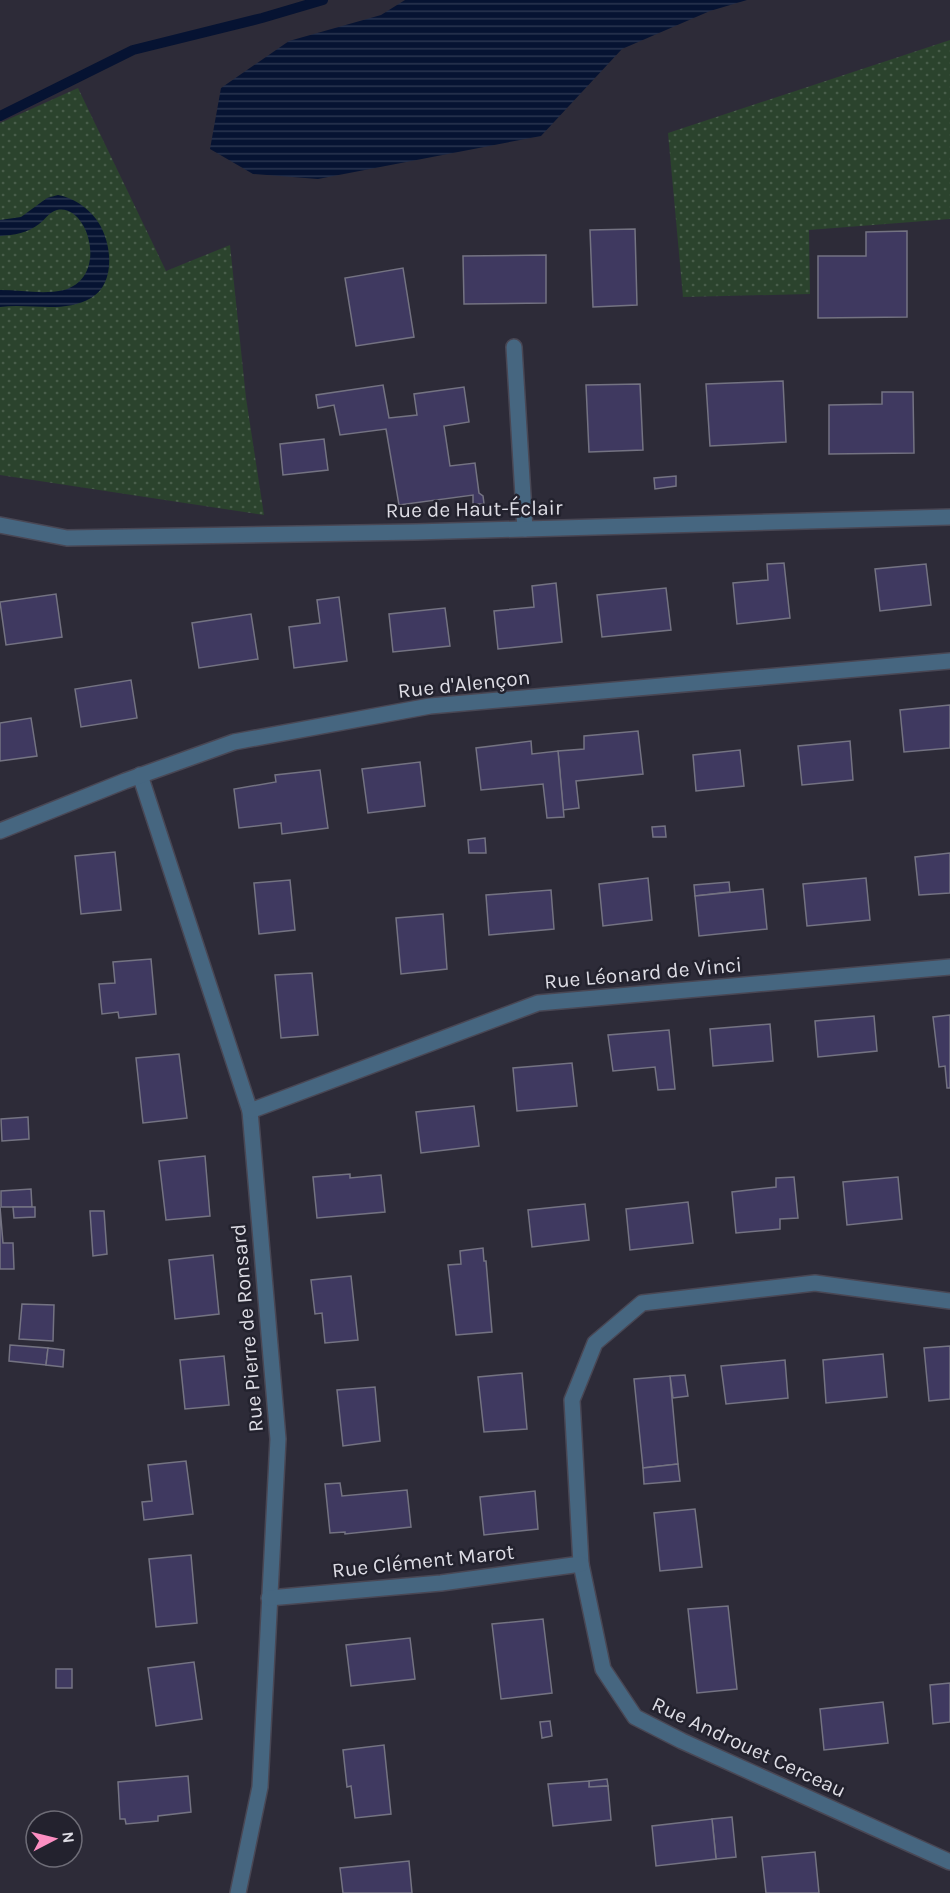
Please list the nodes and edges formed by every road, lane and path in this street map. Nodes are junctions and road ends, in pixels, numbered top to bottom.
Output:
1 (514, 347) dead end
2 (950, 517) edge
3 (0, 525) edge
4 (525, 528) junction
5 (950, 661) edge
6 (140, 775) junction
7 (0, 831) edge
8 (950, 967) edge
9 (250, 1111) junction
10 (950, 1301) edge
11 (581, 1564) junction
12 (269, 1598) junction
13 (950, 1862) edge
14 (238, 1893) edge

1 - 4 street
2 - 4 street, Rue de Haut-Éclair
3 - 4 street, Rue de Haut-Éclair
5 - 6 street, Rue d'Alençon
6 - 7 street, Rue d'Alençon
6 - 9 street, Rue Pierre de Ronsard
8 - 9 street, Rue Léonard de Vinci
9 - 12 street, Rue Pierre de Ronsard
10 - 11 street, Rue Androuet Cerceau
11 - 12 street, Rue Clément Marot
11 - 13 street, Rue Androuet Cerceau
12 - 14 street, Rue Pierre de Ronsard

